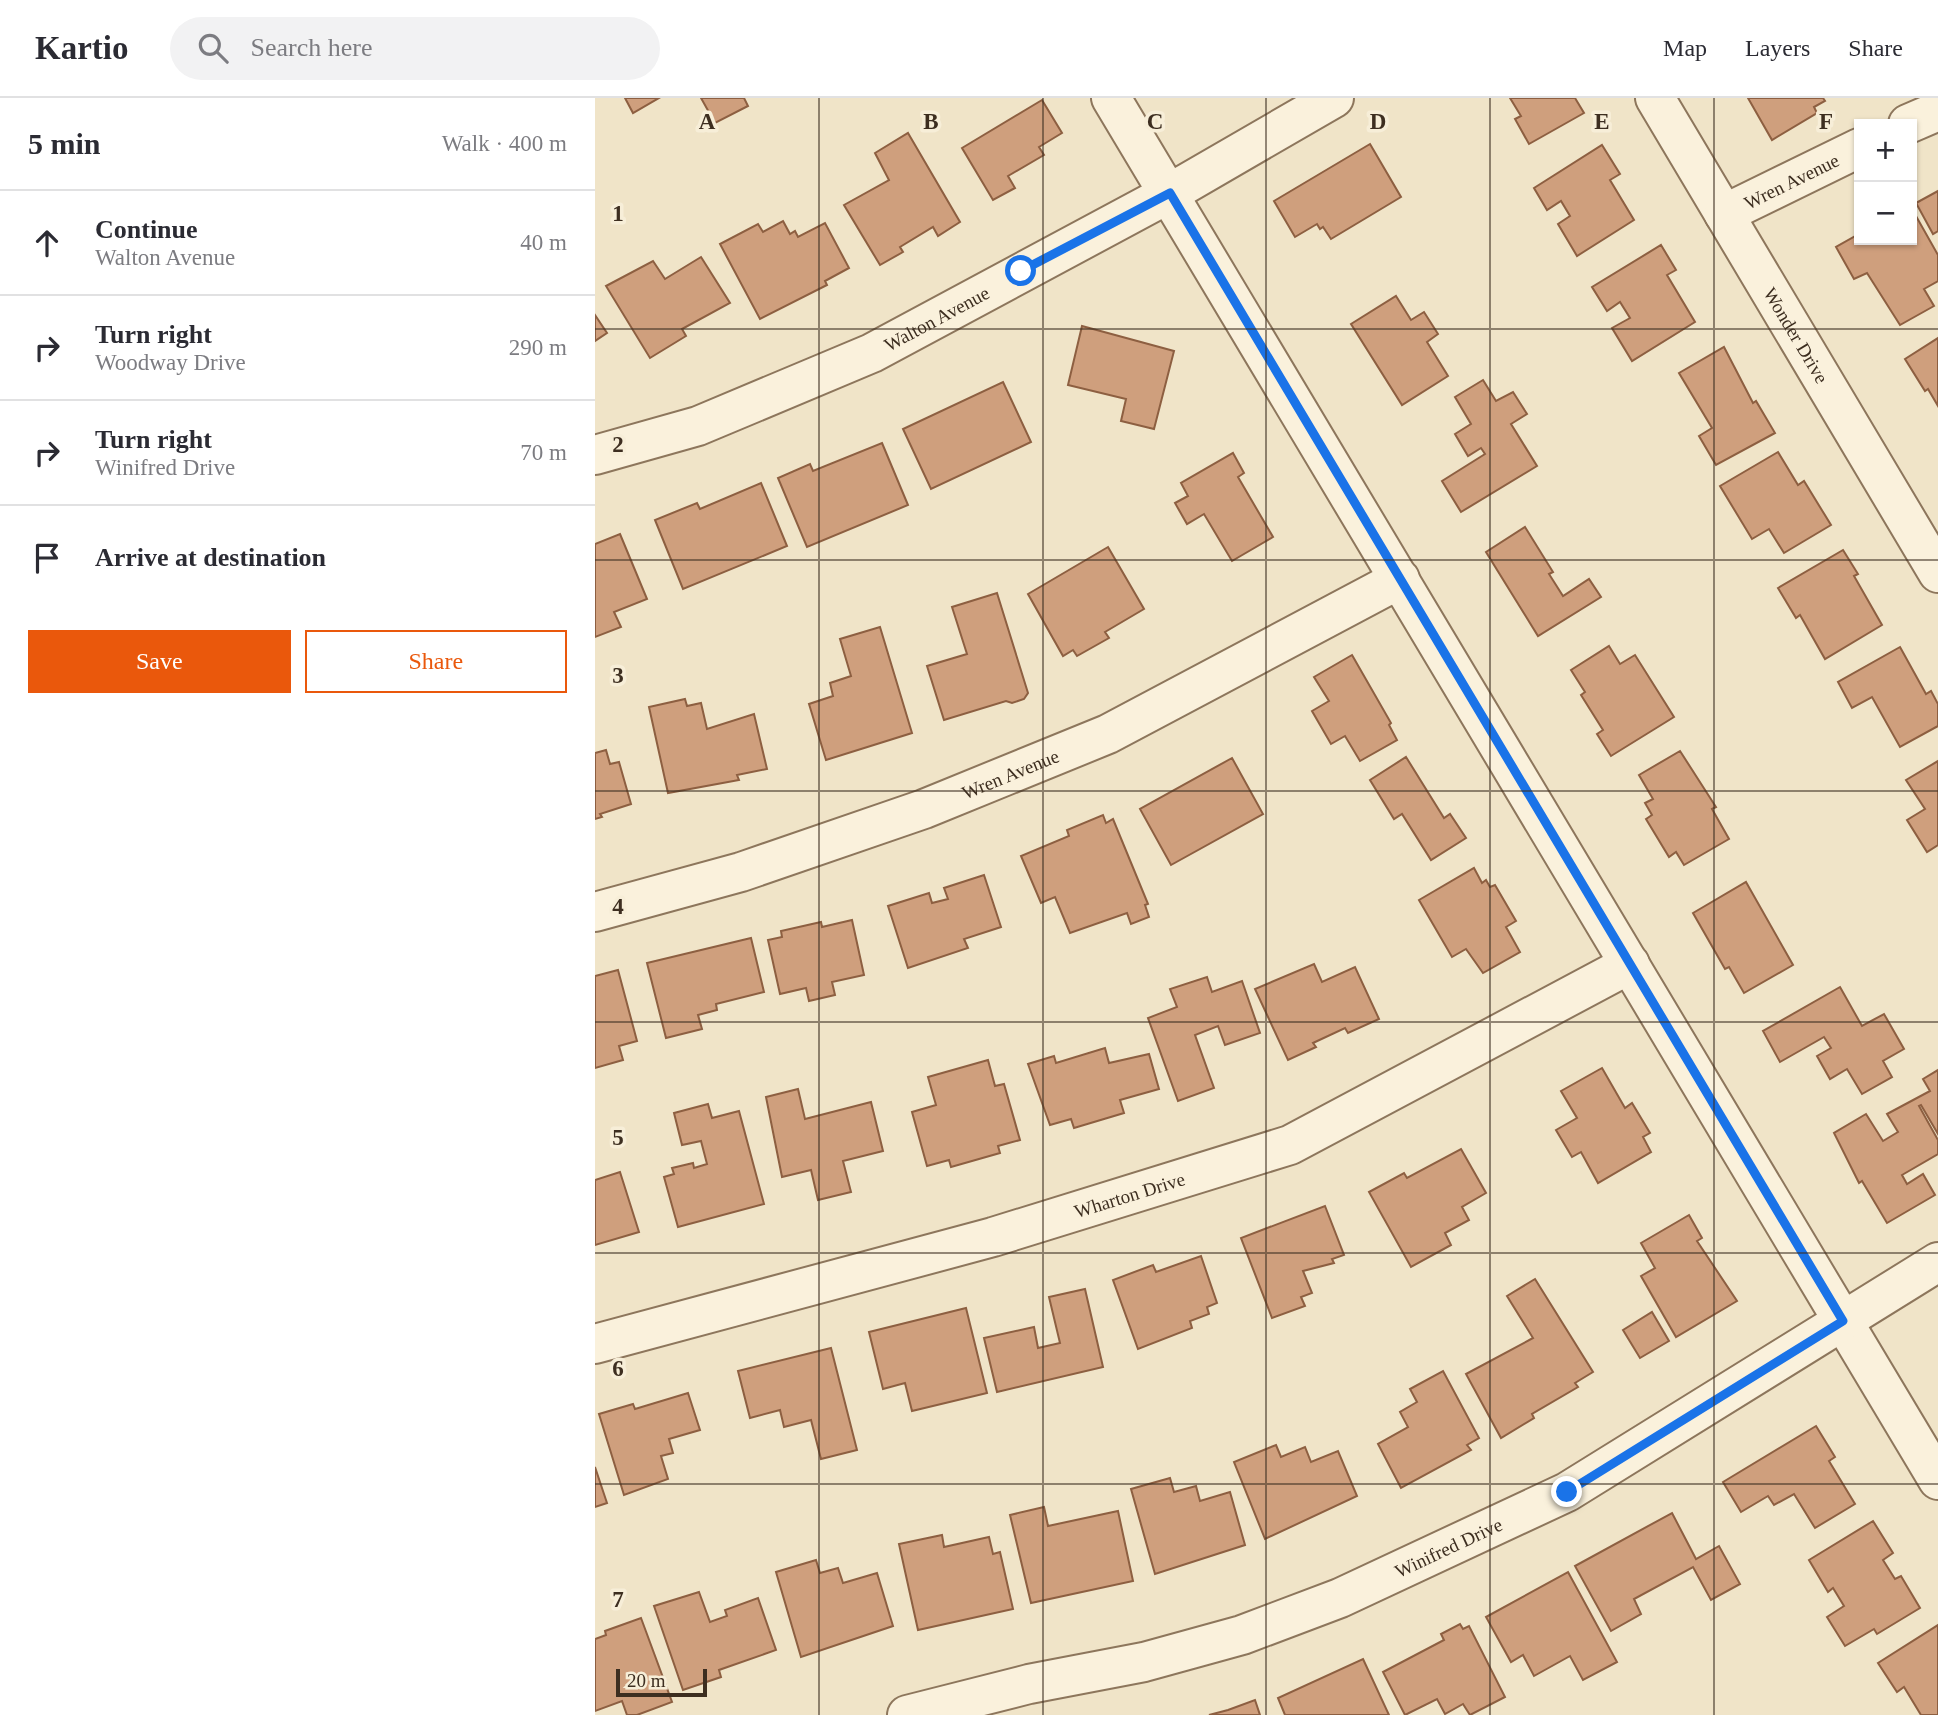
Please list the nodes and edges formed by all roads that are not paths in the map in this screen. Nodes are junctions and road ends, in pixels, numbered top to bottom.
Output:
1 (1111, 98) edge
2 (1334, 98) edge
3 (1655, 98) edge
4 (1938, 111) edge
5 (1917, 120) edge
6 (1854, 150) edge
7 (1170, 193) junction
8 (1724, 214) junction
9 (595, 455) edge
10 (1938, 573) edge
11 (1400, 579) junction
12 (595, 912) edge
13 (1630, 964) junction
14 (1938, 1262) edge
15 (1843, 1321) junction
16 (595, 1344) edge
17 (1938, 1480) edge
18 (907, 1715) edge

1 - 7 street
2 - 7 street, Walton Avenue
3 - 8 street, Wonder Drive
4 - 5 street
6 - 8 street, Wren Avenue
7 - 9 street, Walton Avenue
7 - 11 street
8 - 10 street, Wonder Drive
11 - 12 street, Wren Avenue
11 - 13 street
13 - 15 street
13 - 16 street, Wharton Drive
14 - 15 street, Winifred Drive
15 - 17 street
15 - 18 street, Winifred Drive

